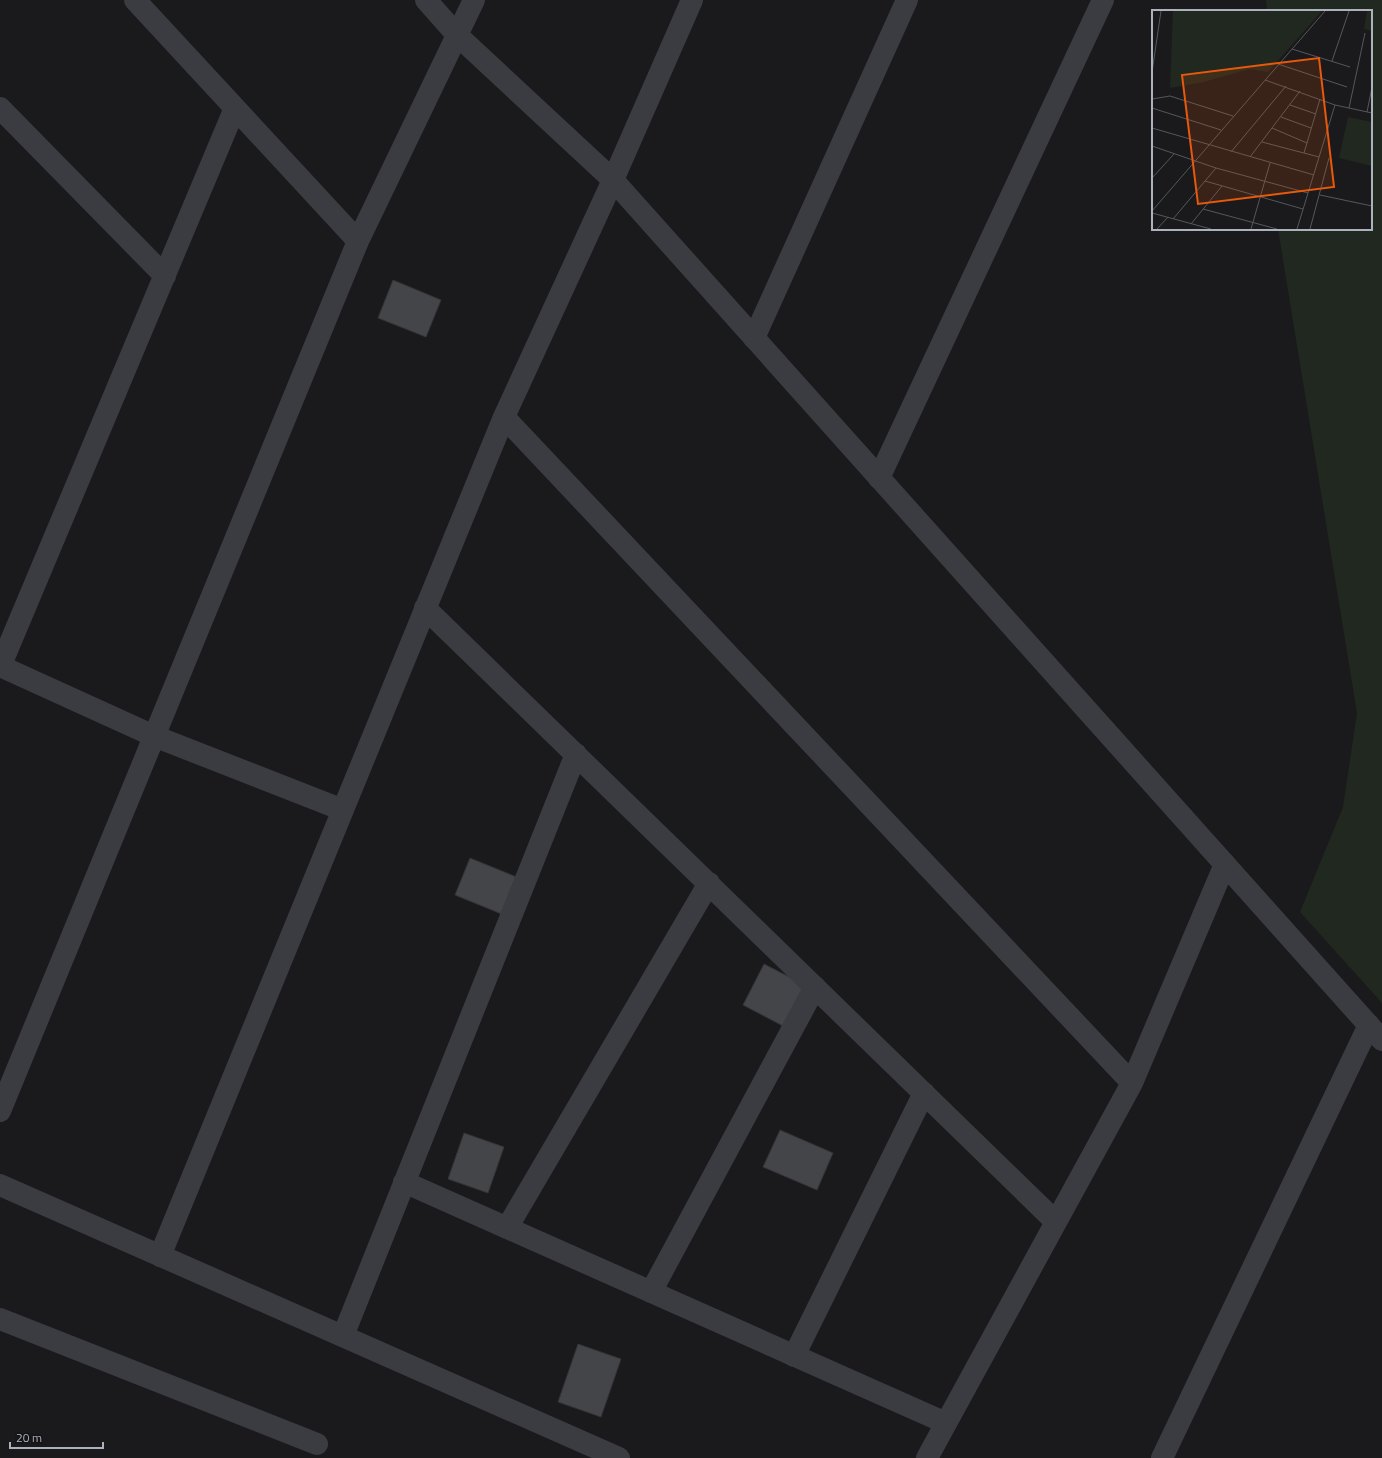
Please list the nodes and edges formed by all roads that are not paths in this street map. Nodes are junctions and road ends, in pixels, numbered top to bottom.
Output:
1 (135, 0) edge
2 (426, 0) edge
3 (474, 0) edge
4 (692, 0) edge
5 (907, 0) edge
6 (1103, 0) edge
7 (457, 35) junction
8 (0, 108) edge
9 (235, 108) junction
10 (613, 180) junction
11 (358, 241) junction
12 (165, 276) junction
13 (754, 338) junction
14 (504, 417) junction
15 (879, 478) junction
16 (426, 608) junction
17 (0, 666) edge
18 (154, 736) junction
19 (576, 754) junction
20 (343, 810) junction
21 (1225, 864) junction
22 (709, 883) junction
23 (815, 987) junction
24 (1376, 1032) edge
25 (1132, 1083) junction
26 (924, 1093) junction
27 (0, 1111) edge
28 (404, 1182) junction
29 (0, 1185) edge
30 (1056, 1222) junction
31 (508, 1228) junction
32 (160, 1256) junction
33 (651, 1292) junction
34 (0, 1319) edge
35 (343, 1336) junction
36 (794, 1356) junction
37 (946, 1423) junction
38 (317, 1444) dead end
39 (619, 1458) edge
40 (927, 1458) edge
41 (1162, 1458) edge

1 - 9 street
2 - 7 street
3 - 7 street
4 - 10 street
5 - 13 street
6 - 15 street
7 - 10 street
7 - 11 street
8 - 12 street
9 - 11 street
9 - 12 street
10 - 13 street
10 - 14 street
11 - 18 street
12 - 17 street
13 - 15 street
14 - 16 street
14 - 25 street
15 - 21 street
16 - 19 street
16 - 20 street
17 - 18 street
18 - 20 street
18 - 27 street
19 - 22 street
19 - 28 street
20 - 32 street
21 - 24 street
21 - 25 street
22 - 23 street
22 - 31 street
23 - 26 street
23 - 33 street
24 - 41 street
25 - 30 street
26 - 30 street
26 - 36 street
28 - 31 street
28 - 35 street
29 - 32 street
30 - 37 street
31 - 33 street
32 - 35 street
33 - 36 street
34 - 38 street
35 - 39 street
36 - 37 street
37 - 40 street

